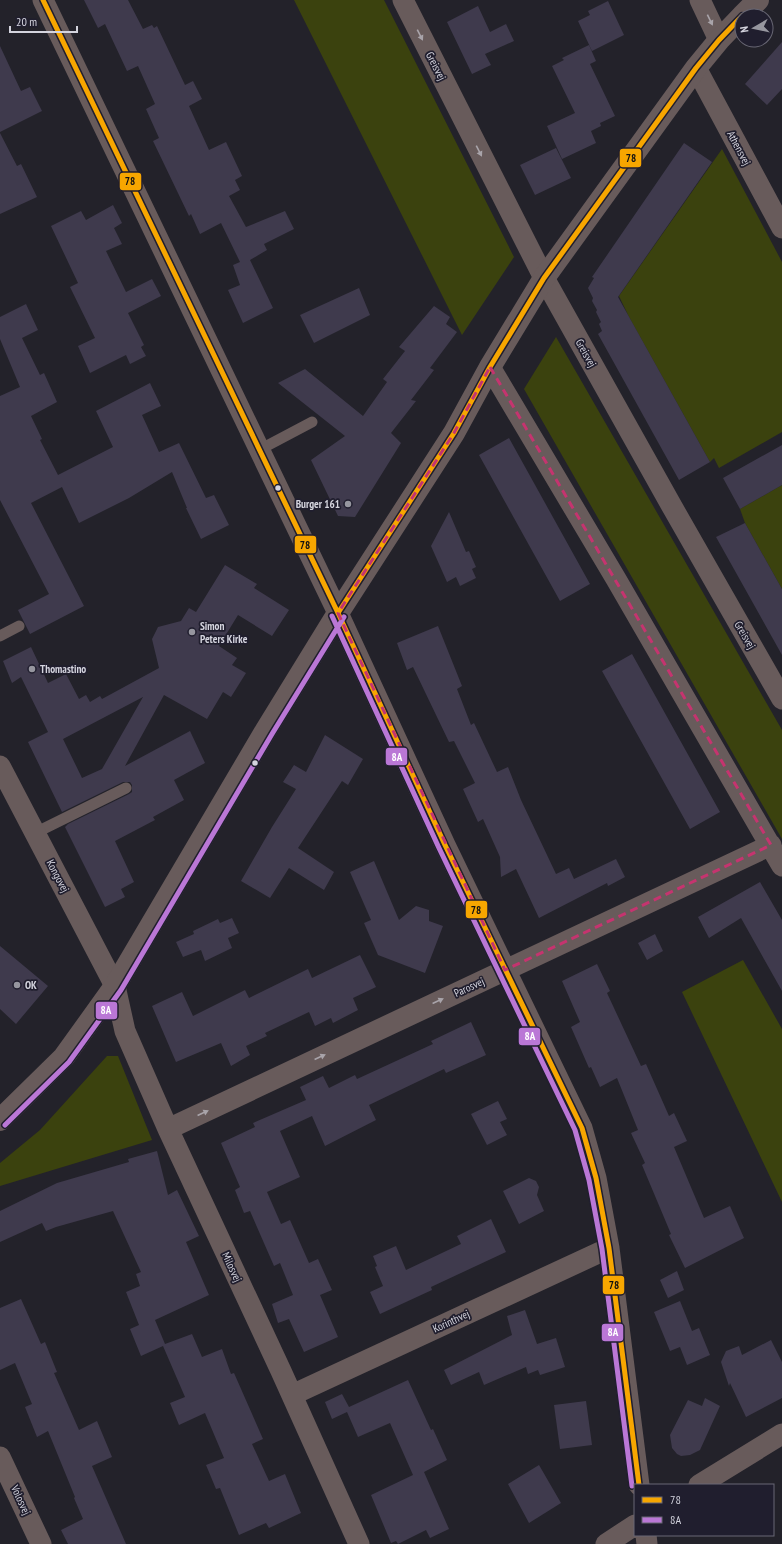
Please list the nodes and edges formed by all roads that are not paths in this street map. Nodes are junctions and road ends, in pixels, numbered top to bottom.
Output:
1 (43, 0) edge
2 (402, 0) edge
3 (700, 0) edge
4 (758, 0) edge
5 (750, 8) edge
6 (734, 24) edge
7 (719, 40) junction
8 (696, 68) junction
9 (782, 228) edge
10 (544, 278) junction
11 (490, 367) junction
12 (312, 422) dead end
13 (259, 450) junction
14 (338, 613) junction
15 (19, 626) dead end
16 (0, 636) edge
17 (782, 699) edge
18 (0, 766) edge
19 (126, 788) dead end
20 (36, 833) junction
21 (770, 845) junction
22 (782, 866) edge
23 (505, 970) junction
24 (115, 986) junction
25 (0, 1120) edge
26 (168, 1129) junction
27 (610, 1248) junction
28 (292, 1395) junction
29 (782, 1434) edge
30 (0, 1457) edge
31 (639, 1484) edge
32 (701, 1484) edge
33 (634, 1526) edge
34 (41, 1544) edge
35 (359, 1544) edge
36 (606, 1544) edge

1 - 13 street
2 -> 10 street, Greisvej
3 -> 7 street
4 - 5 street
6 - 7 street
7 - 8 street
8 - 9 street, Athensvej
8 - 10 street
10 - 11 street
10 - 17 street, Greisvej
11 - 14 street
11 - 21 street
12 - 13 lane
13 - 14 street
14 - 23 street
14 - 24 street
15 - 16 lane
18 - 20 street, Kongovej
19 - 20 lane
20 - 24 street, Kongovej
21 - 22 street
21 - 23 street, Parosvej
26 -> 23 street, Parosvej
23 - 27 street
24 - 25 street
24 - 26 street, Milosvej
26 - 28 street, Milosvej
27 - 28 street, Korinthvej
27 - 31 street
28 - 35 street, Milosvej
29 - 32 street
30 - 34 street, Volosvej
33 - 36 street

